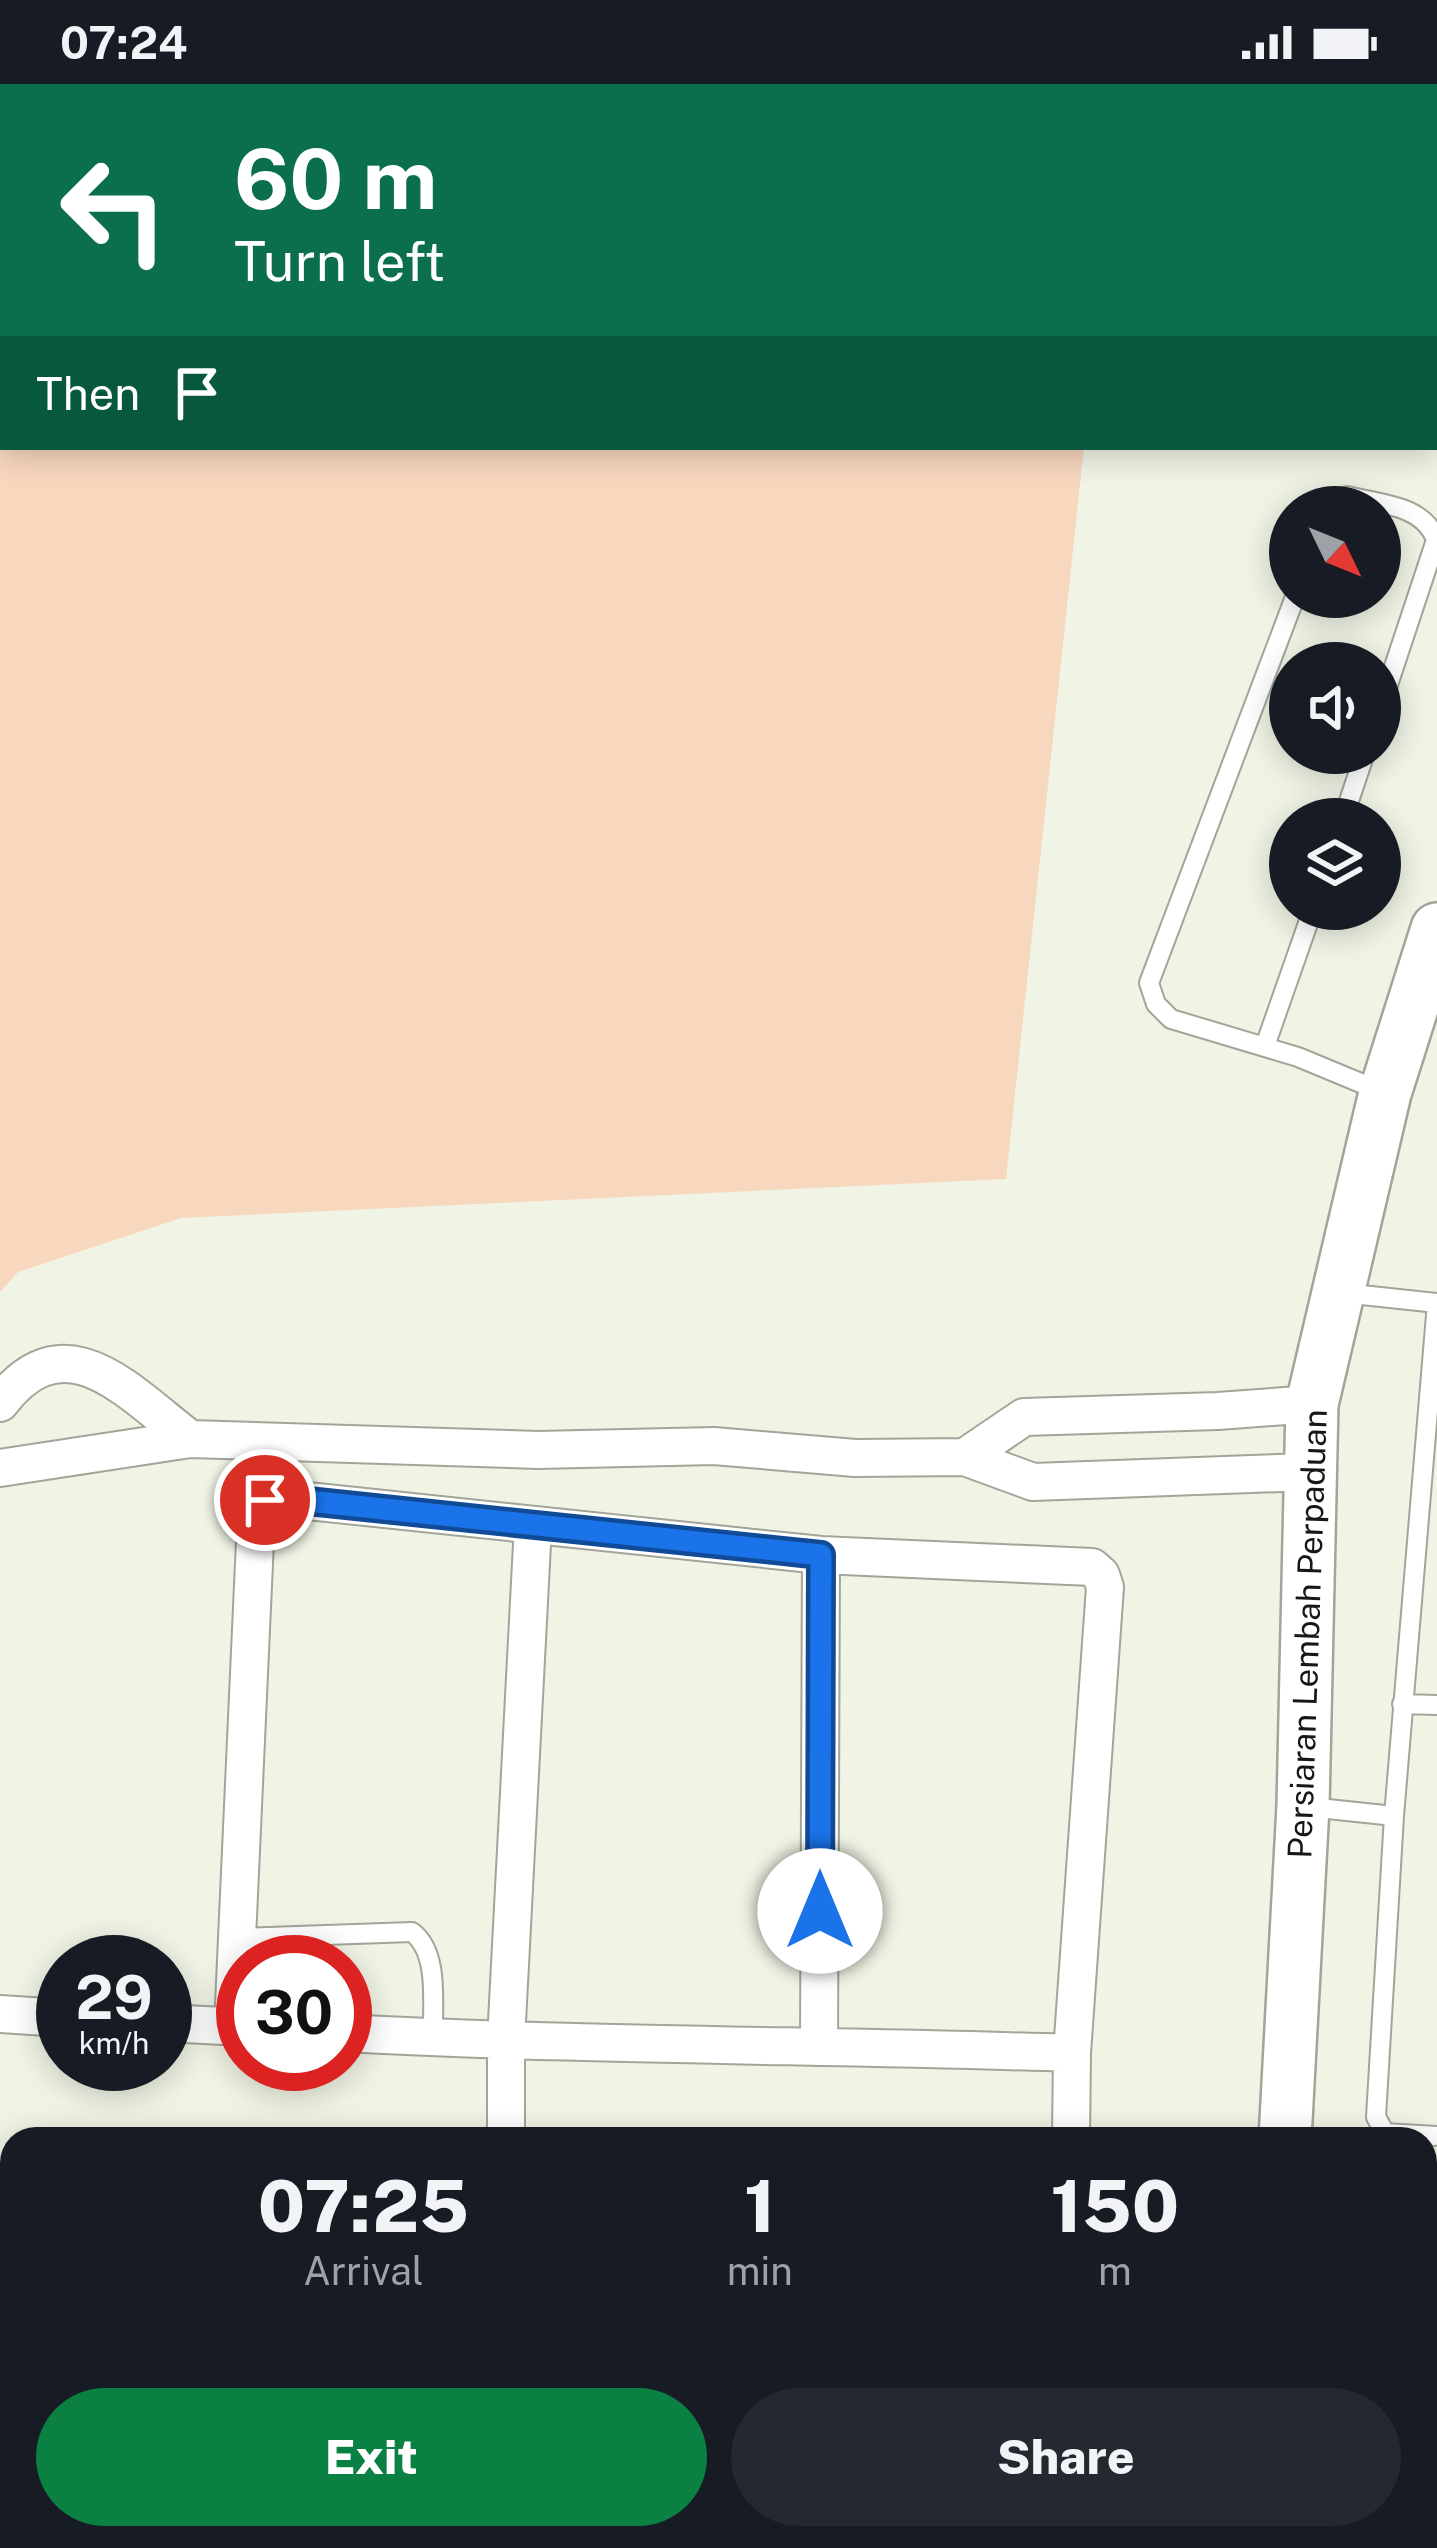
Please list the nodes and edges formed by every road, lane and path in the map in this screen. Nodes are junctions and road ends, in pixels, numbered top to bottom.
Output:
1 (1401, 510) edge
2 (1287, 618) edge
3 (1401, 646) edge
4 (1437, 929) edge
5 (1305, 930) edge
6 (1264, 1046) junction
7 (1385, 1093) junction
8 (1338, 1293) junction
9 (1437, 1303) edge
10 (0, 1403) edge
11 (1312, 1404) junction
12 (190, 1439) junction
13 (965, 1457) junction
14 (0, 1468) edge
15 (1307, 1472) junction
16 (533, 1525) junction
17 (821, 1555) junction
18 (1402, 1704) junction
19 (1437, 1705) edge
20 (1303, 1806) junction
21 (1394, 1816) junction
22 (236, 1935) edge
23 (324, 1935) edge
24 (0, 2014) edge
25 (36, 2016) edge
26 (372, 2035) edge
27 (433, 2038) junction
28 (506, 2041) junction
29 (819, 2044) junction
30 (1072, 2053) junction
31 (506, 2127) edge
32 (1071, 2127) edge
33 (1286, 2127) edge
34 (1382, 2127) edge

1 - 3 lane
2 - 6 lane
4 - 7 main road, Persiaran Lembah Perpaduan
5 - 6 lane
6 - 7 lane
7 - 8 main road, Persiaran Lembah Perpaduan
8 - 9 lane
8 - 11 main road, Persiaran Lembah Perpaduan
9 - 18 lane
10 - 12 street
11 - 13 street
11 - 15 main road, Persiaran Lembah Perpaduan
12 - 13 street
12 - 14 street
13 - 15 street
15 - 20 main road, Persiaran Lembah Perpaduan
16 - 17 street
16 - 22 street
16 - 28 street
17 - 29 street
17 - 30 street
18 - 19 lane
18 - 21 lane
20 - 21 lane
20 - 33 main road, Persiaran Lembah Perpaduan
21 - 34 lane
23 - 27 lane
24 - 25 street
26 - 27 street
27 - 28 street
28 - 29 street
28 - 31 street
29 - 30 street
30 - 32 street

